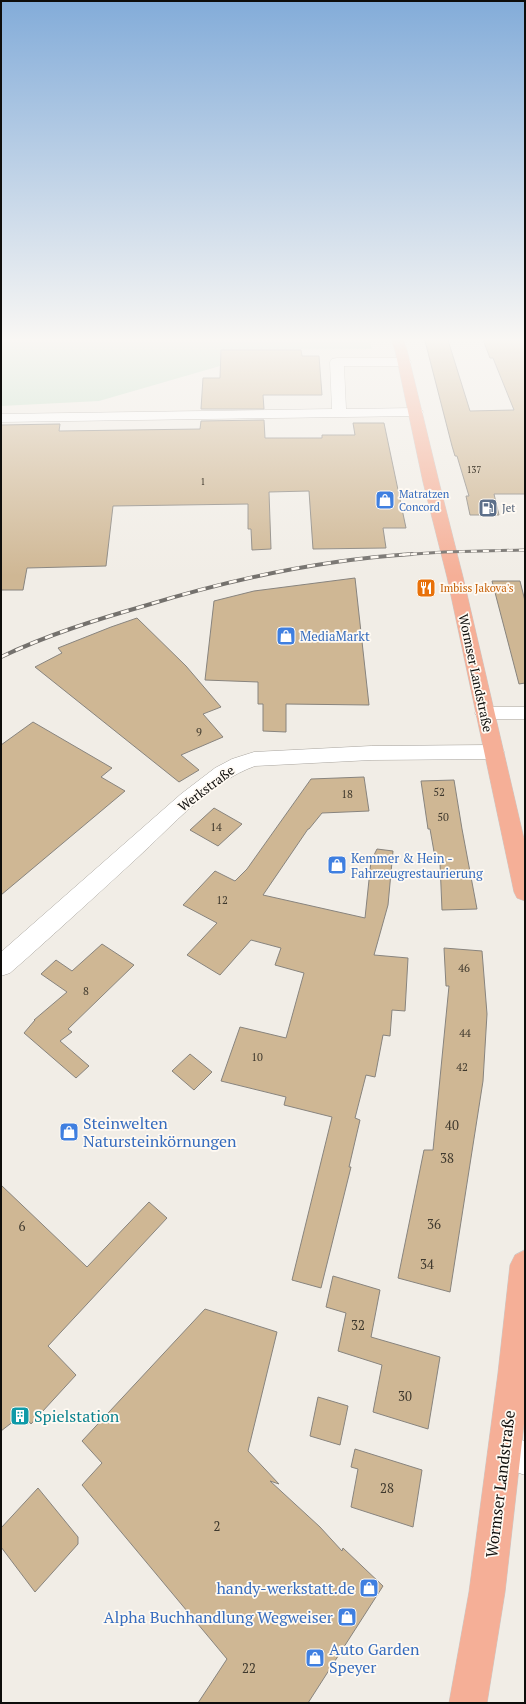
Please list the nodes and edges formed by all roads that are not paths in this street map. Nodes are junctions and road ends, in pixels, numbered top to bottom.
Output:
1 (89, 417) edge
2 (417, 417) edge
3 (1, 418) edge
4 (485, 713) junction
5 (525, 713) edge
6 (494, 752) junction
7 (524, 883) edge
8 (1, 966) edge
9 (525, 1265) edge
10 (514, 1455) edge
11 (468, 1703) edge

1 - 3 street
2 - 4 main road, Wormser Landstraße
4 - 5 street
4 - 6 main road, Wormser Landstraße
6 - 7 main road, Wormser Landstraße
6 - 8 street, Werkstraße
9 - 10 main road, Wormser Landstraße
10 - 11 main road, Wormser Landstraße

